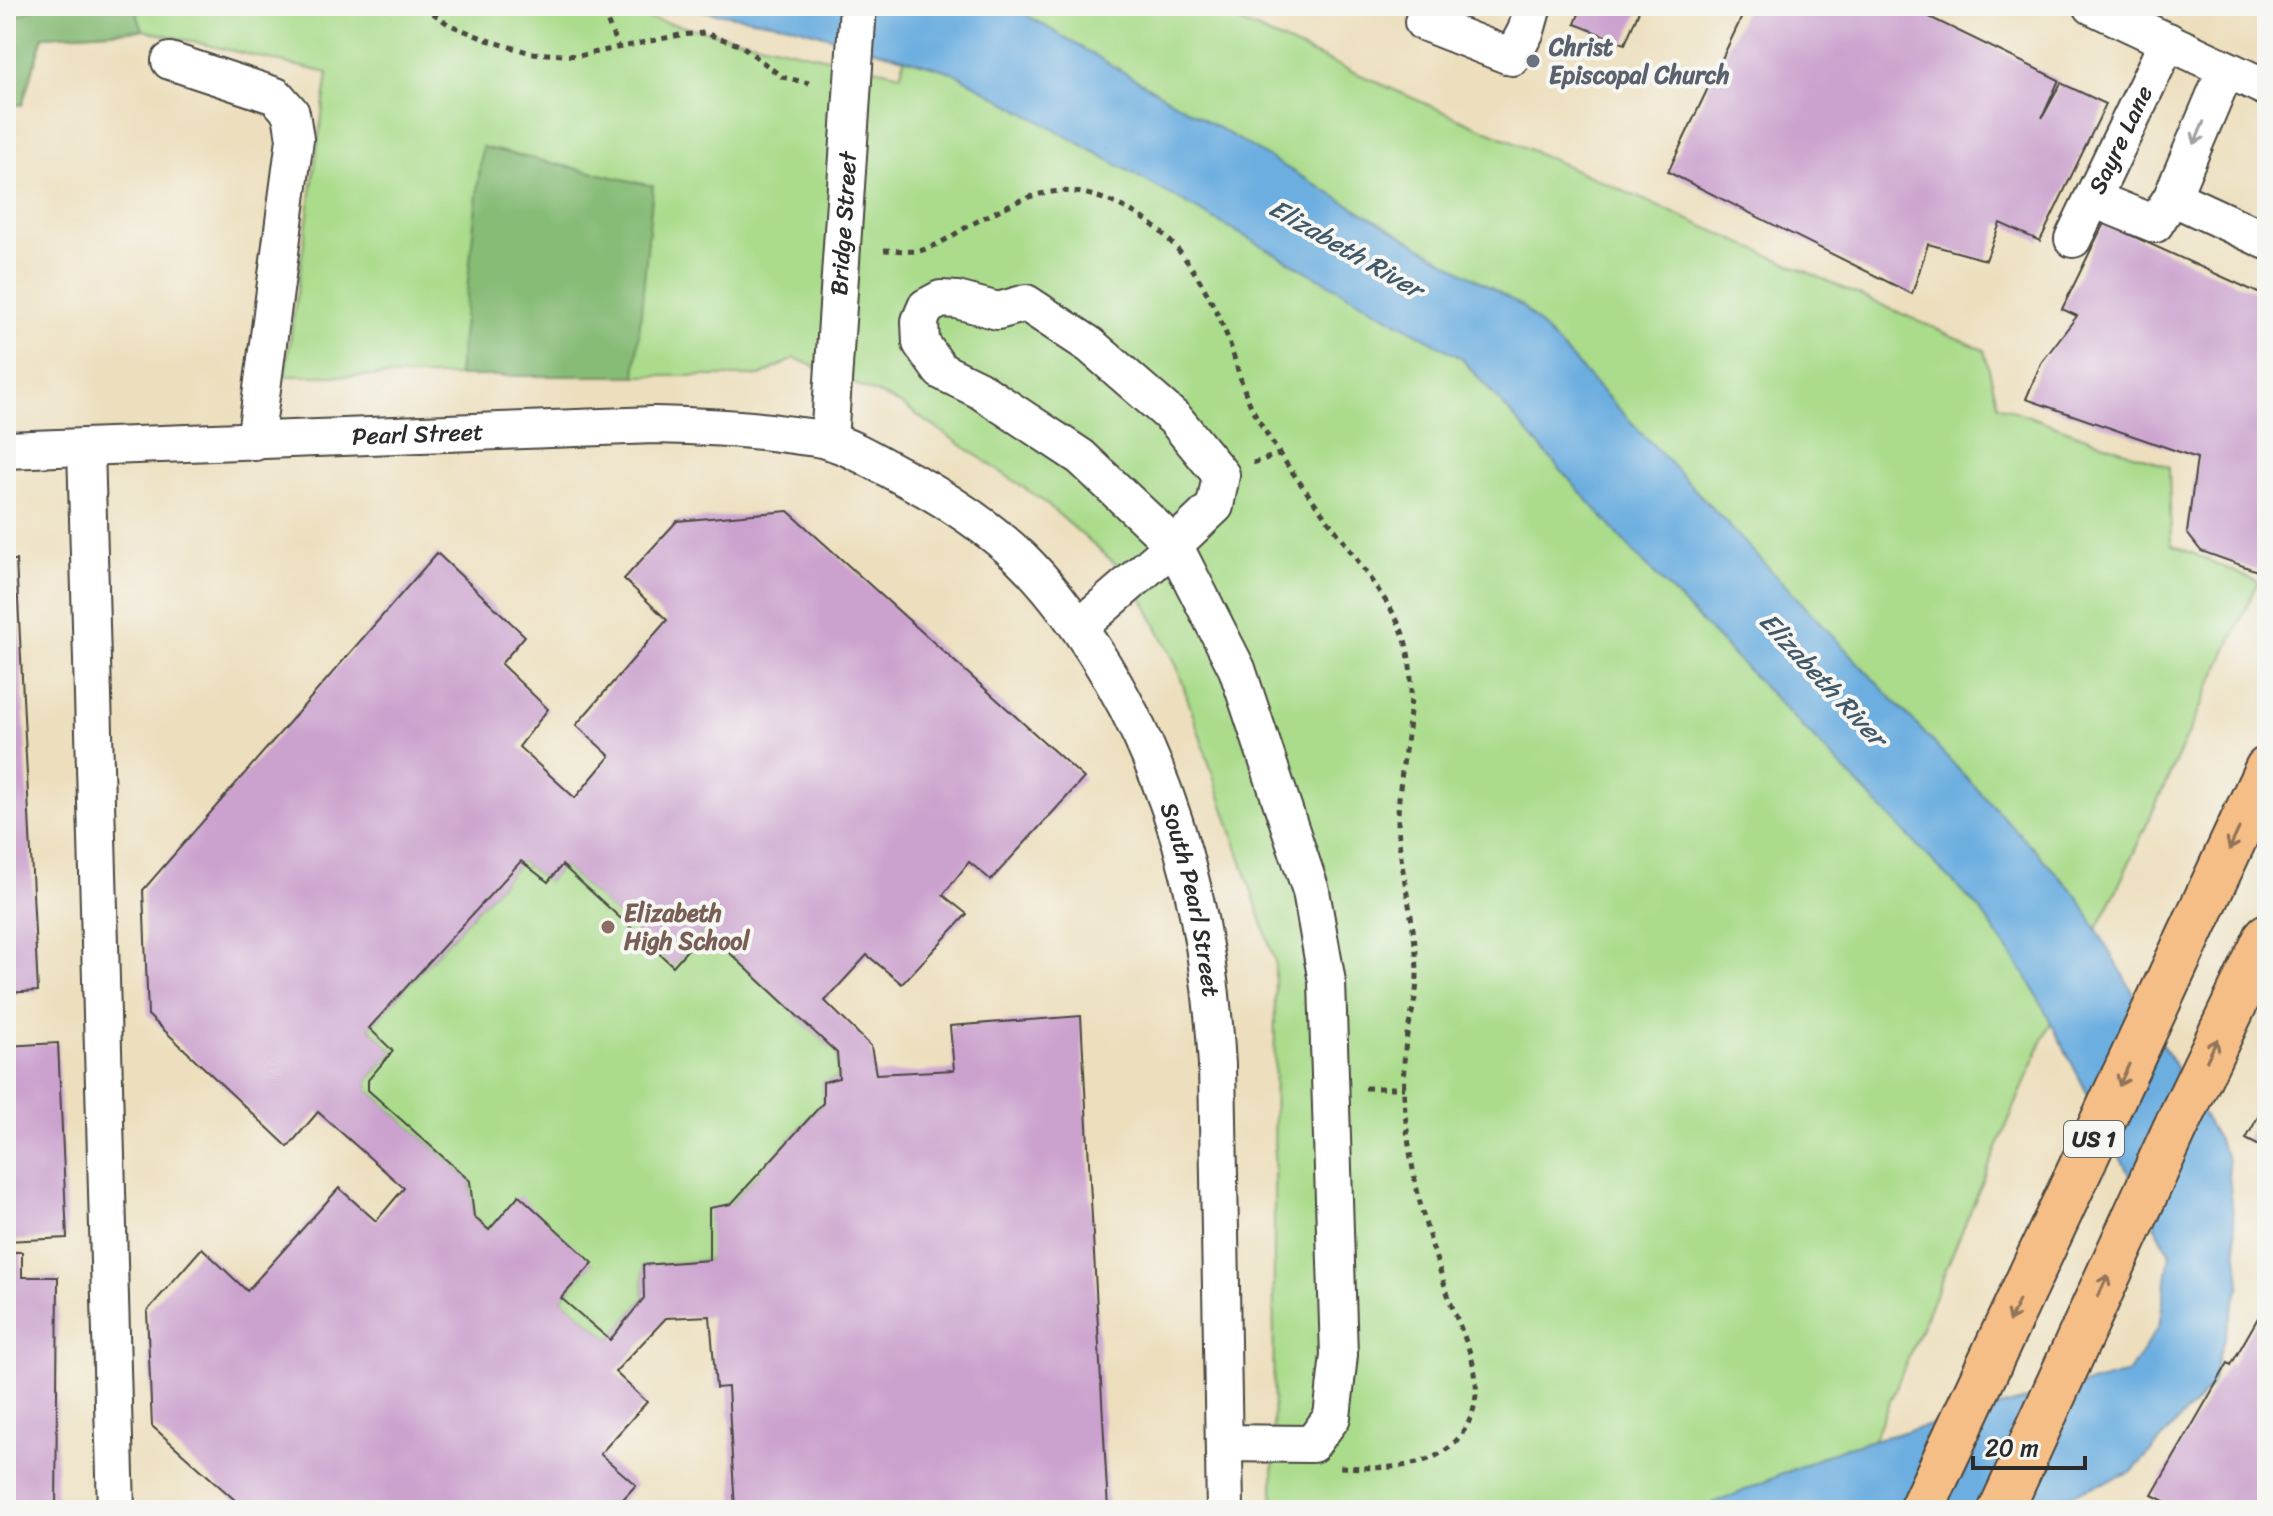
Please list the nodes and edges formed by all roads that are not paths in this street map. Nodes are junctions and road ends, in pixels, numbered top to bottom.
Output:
1 (858, 6) edge
2 (1533, 6) edge
3 (2092, 6) edge
4 (1423, 22) dead end
5 (2161, 28) edge
6 (170, 61) dead end
7 (2226, 69) junction
8 (2267, 88) edge
9 (2172, 197) junction
10 (2093, 199) junction
11 (2073, 239) dead end
12 (2267, 241) edge
13 (829, 441) junction
14 (255, 442) junction
15 (86, 448) junction
16 (6, 450) edge
17 (1174, 545) junction
18 (1079, 627) junction
19 (2267, 769) edge
20 (2267, 936) edge
21 (1224, 1443) junction
22 (121, 1504) edge
23 (1225, 1510) edge
24 (1921, 1510) edge
25 (2001, 1510) edge

1 - 13 street, Bridge Street
2 - 4 street
3 - 5 street
5 - 7 street
5 - 10 street, Sayre Lane
6 - 14 street
7 - 8 street
7 -> 9 street
9 - 10 street
9 - 12 street
10 - 11 street, Sayre Lane
13 - 14 street, Pearl Street
13 - 18 street, South Pearl Street
14 - 15 street, Pearl Street
15 - 16 street, Pearl Street
15 - 22 street
17 - 17 street
17 - 18 street
17 - 21 street
18 - 21 street, South Pearl Street
19 -> 24 highway, US 1
25 -> 20 highway, US 1
21 - 23 street, South Pearl Street

